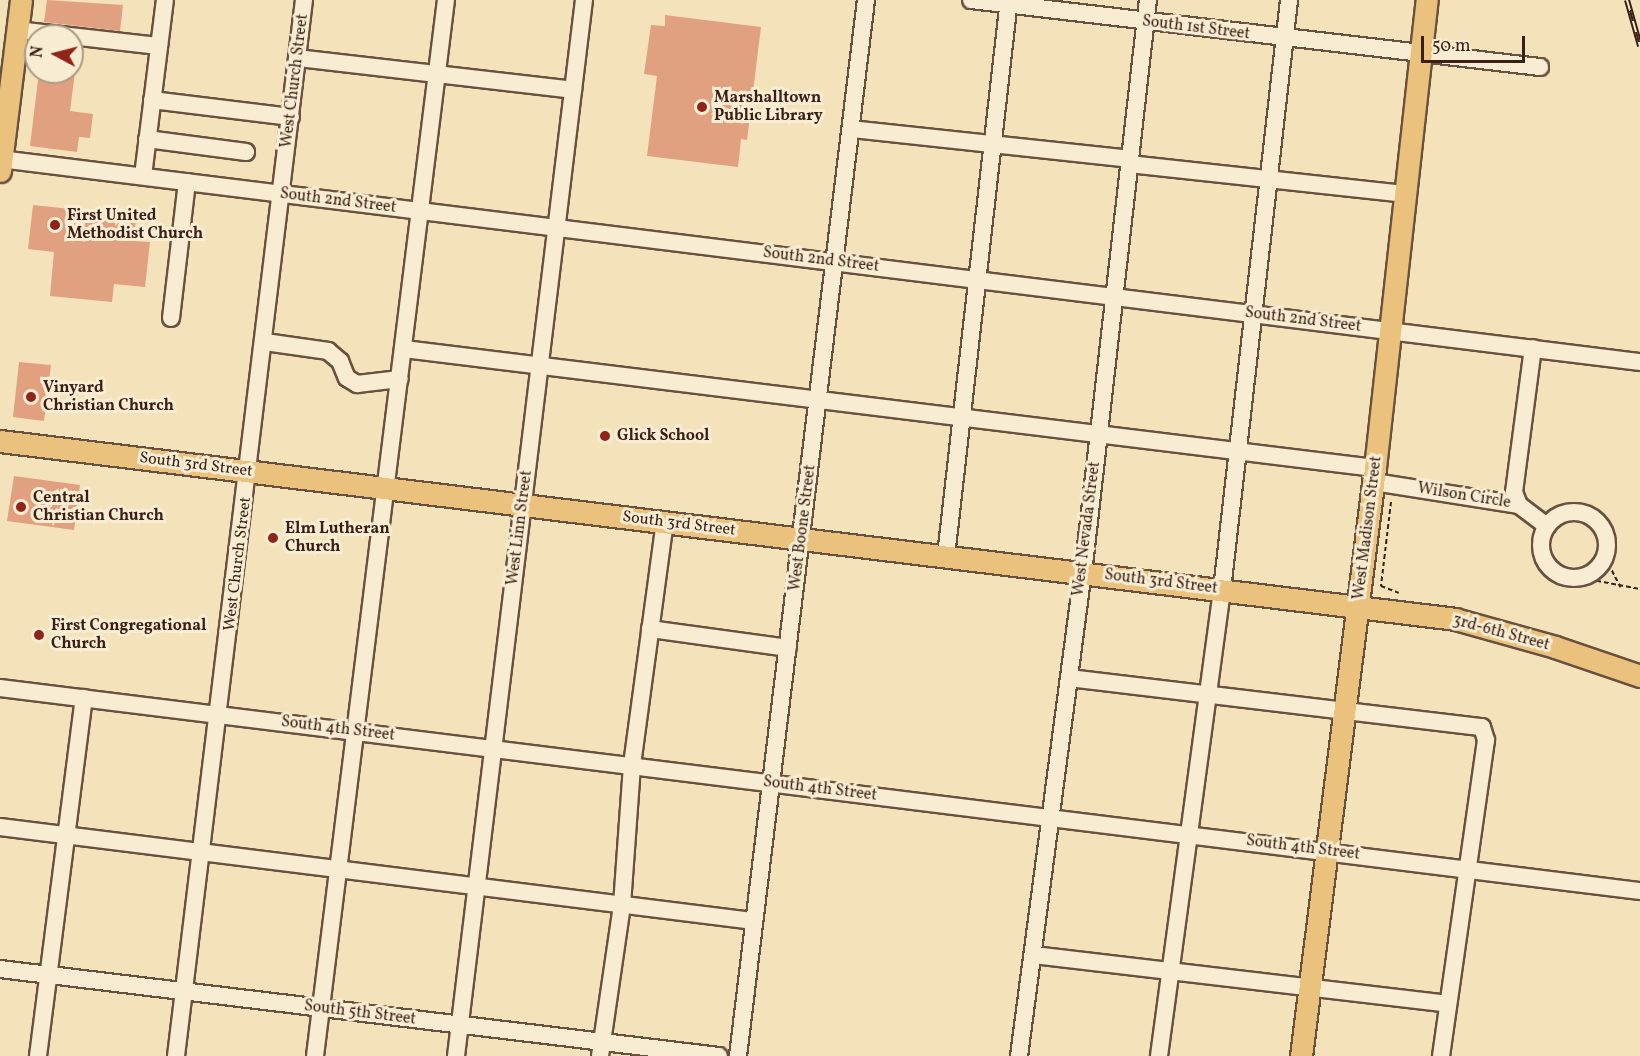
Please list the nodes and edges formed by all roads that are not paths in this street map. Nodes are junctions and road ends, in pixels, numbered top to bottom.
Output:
1 (21, 0) edge
2 (165, 0) edge
3 (304, 0) edge
4 (446, 0) edge
5 (584, 0) edge
6 (866, 0) edge
7 (971, 0) edge
8 (1148, 0) edge
9 (1289, 0) edge
10 (1427, 0) edge
11 (1009, 2) edge
12 (1145, 21) junction
13 (18, 30) junction
14 (1284, 38) junction
15 (159, 46) junction
16 (1421, 55) junction
17 (298, 58) junction
18 (1540, 67) dead end
19 (437, 74) junction
20 (573, 90) junction
21 (153, 100) junction
22 (291, 117) junction
23 (851, 129) junction
24 (147, 139) junction
25 (992, 142) junction
26 (246, 152) dead end
27 (1130, 162) junction
28 (0, 163) edge
29 (143, 177) junction
30 (1268, 180) junction
31 (187, 182) junction
32 (282, 194) junction
33 (1406, 194) junction
34 (422, 211) junction
35 (557, 228) junction
36 (835, 262) junction
37 (976, 279) junction
38 (1115, 297) junction
39 (1252, 314) junction
40 (171, 318) dead end
41 (1391, 331) junction
42 (265, 342) junction
43 (1533, 348) junction
44 (404, 349) junction
45 (1640, 362) edge
46 (540, 366) junction
47 (400, 379) junction
48 (819, 400) junction
49 (961, 417) junction
50 (1099, 434) junction
51 (0, 441) edge
52 (1237, 451) junction
53 (250, 472) junction
54 (1375, 475) junction
55 (386, 488) junction
56 (523, 505) junction
57 (1519, 505) junction
58 (665, 522) junction
59 (1547, 526) junction
60 (802, 539) junction
61 (946, 556) junction
62 (1083, 573) junction
63 (1222, 590) junction
64 (1358, 606) junction
65 (650, 629) junction
66 (788, 648) junction
67 (1640, 676) edge
68 (1069, 678) junction
69 (0, 688) edge
70 (1208, 696) junction
71 (84, 698) junction
72 (1345, 713) junction
73 (219, 715) junction
74 (357, 732) junction
75 (494, 748) junction
76 (632, 765) junction
77 (771, 783) junction
78 (1051, 817) junction
79 (0, 827) edge
80 (1189, 834) junction
81 (67, 835) junction
82 (1328, 851) junction
83 (202, 852) junction
84 (1465, 868) junction
85 (339, 870) junction
86 (477, 887) junction
87 (1640, 891) edge
88 (622, 905) junction
89 (754, 921) junction
90 (1033, 955) junction
91 (0, 969) edge
92 (1171, 972) junction
93 (50, 975) junction
94 (1310, 989) junction
95 (184, 992) junction
96 (1448, 1004) junction
97 (321, 1008) junction
98 (460, 1025) junction
99 (602, 1049) edge
100 (38, 1056) edge
101 (176, 1056) edge
102 (315, 1056) edge
103 (456, 1056) edge
104 (719, 1056) edge
105 (738, 1056) edge
106 (1019, 1056) edge
107 (1159, 1056) edge
108 (1300, 1056) edge
109 (1441, 1056) edge

1 - 13 main road
2 - 15 street
3 - 17 street, West Church Street
4 - 19 street
5 - 20 street, West Linn Street
6 - 23 street, West Boone Street
7 - 11 street, South 1st Street
8 - 12 street, West Nevada Street
9 - 14 street
10 - 16 main road, West Madison Street
11 - 12 street, South 1st Street
11 - 25 street
12 - 14 street, South 1st Street
12 - 27 street, West Nevada Street
13 - 15 street
13 - 28 main road
14 - 16 street, South 1st Street
14 - 30 street
15 - 21 street
16 - 18 street, South 1st Street
16 - 33 main road, West Madison Street
17 - 19 street
17 - 22 street, West Church Street
19 - 20 street
19 - 34 street
20 - 35 street, West Linn Street
21 - 22 street
21 - 24 street
22 - 32 street, West Church Street
23 - 25 street
23 - 36 street, West Boone Street
24 - 26 street
24 - 29 street
25 - 27 street
25 - 37 street
27 - 30 street
27 - 38 street, West Nevada Street
28 - 29 street, South 2nd Street
29 - 31 street, South 2nd Street
30 - 33 street
30 - 39 street
31 - 32 street, South 2nd Street
31 - 40 street
32 - 34 street, South 2nd Street
32 - 42 street, West Church Street
33 - 41 main road, West Madison Street
34 - 35 street, South 2nd Street
34 - 44 street
35 - 36 street, South 2nd Street
35 - 46 street, West Linn Street
36 - 37 street, South 2nd Street
36 - 48 street, West Boone Street
37 - 38 street, South 2nd Street
37 - 49 street
38 - 39 street, South 2nd Street
38 - 50 street, West Nevada Street
39 - 41 street, South 2nd Street
39 - 52 street
41 - 43 street, South 2nd Street
41 - 54 main road, West Madison Street
42 - 47 street
42 - 53 street, West Church Street
43 - 45 street, South 2nd Street
43 - 57 street
44 - 46 street, Wilson Circle
44 - 47 street
46 - 48 street, Wilson Circle
46 - 56 street, West Linn Street
47 - 55 street
48 - 49 street, Wilson Circle
48 - 60 street, West Boone Street
49 - 50 street, Wilson Circle
49 - 61 street
50 - 52 street, Wilson Circle
50 - 62 street, West Nevada Street
51 - 53 main road, South 3rd Street
52 - 54 street, Wilson Circle
52 - 63 street
53 - 55 main road, South 3rd Street
53 - 73 street, West Church Street
54 - 57 street, Wilson Circle
54 - 64 main road, West Madison Street
55 - 56 main road, South 3rd Street
55 - 74 street
56 - 58 main road, South 3rd Street
56 - 75 street, West Linn Street
57 - 59 street, Wilson Circle
58 - 60 main road, South 3rd Street
58 - 65 street
59 - 59 street
60 - 61 main road, South 3rd Street
60 - 66 street, West Boone Street
61 - 62 main road, South 3rd Street
62 - 63 main road, South 3rd Street
62 - 68 street, West Nevada Street
63 - 64 main road, South 3rd Street
63 - 70 street
64 - 67 main road, 3rd-6th Street
64 - 72 main road, West Madison Street
65 - 66 street
65 - 76 street
66 - 77 street, West Boone Street
68 - 70 street
68 - 78 street, West Nevada Street
69 - 71 street, South 4th Street
70 - 72 street
70 - 80 street
71 - 73 street, South 4th Street
71 - 81 street
72 - 82 main road, West Madison Street
72 - 84 street
73 - 74 street, South 4th Street
73 - 83 street, West Church Street
74 - 75 street, South 4th Street
74 - 85 street
75 - 76 street, South 4th Street
75 - 86 street, West Linn Street
76 - 77 street, South 4th Street
76 - 88 street
77 - 78 street, South 4th Street
77 - 89 street, West Boone Street
78 - 80 street, South 4th Street
78 - 90 street, West Nevada Street
79 - 81 street
80 - 82 street, South 4th Street
80 - 92 street
81 - 83 street
81 - 93 street
82 - 84 street, South 4th Street
82 - 94 main road, West Madison Street
83 - 85 street
83 - 95 street, West Church Street
84 - 87 street, South 4th Street
84 - 96 street
85 - 86 street
85 - 97 street
86 - 88 street
86 - 98 street, West Linn Street
88 - 89 street
88 - 99 street
89 - 105 street, West Boone Street
90 - 92 street
90 - 106 street, West Nevada Street
91 - 93 street, South 5th Street
92 - 94 street
92 - 107 street
93 - 95 street, South 5th Street
93 - 100 street
94 - 96 street
94 - 108 main road, West Madison Street
95 - 97 street, South 5th Street
95 - 101 street, West Church Street
96 - 109 street
97 - 98 street, South 5th Street
97 - 102 street
98 - 99 street, South 5th Street
98 - 103 street, West Linn Street
99 - 104 street, South 5th Street

